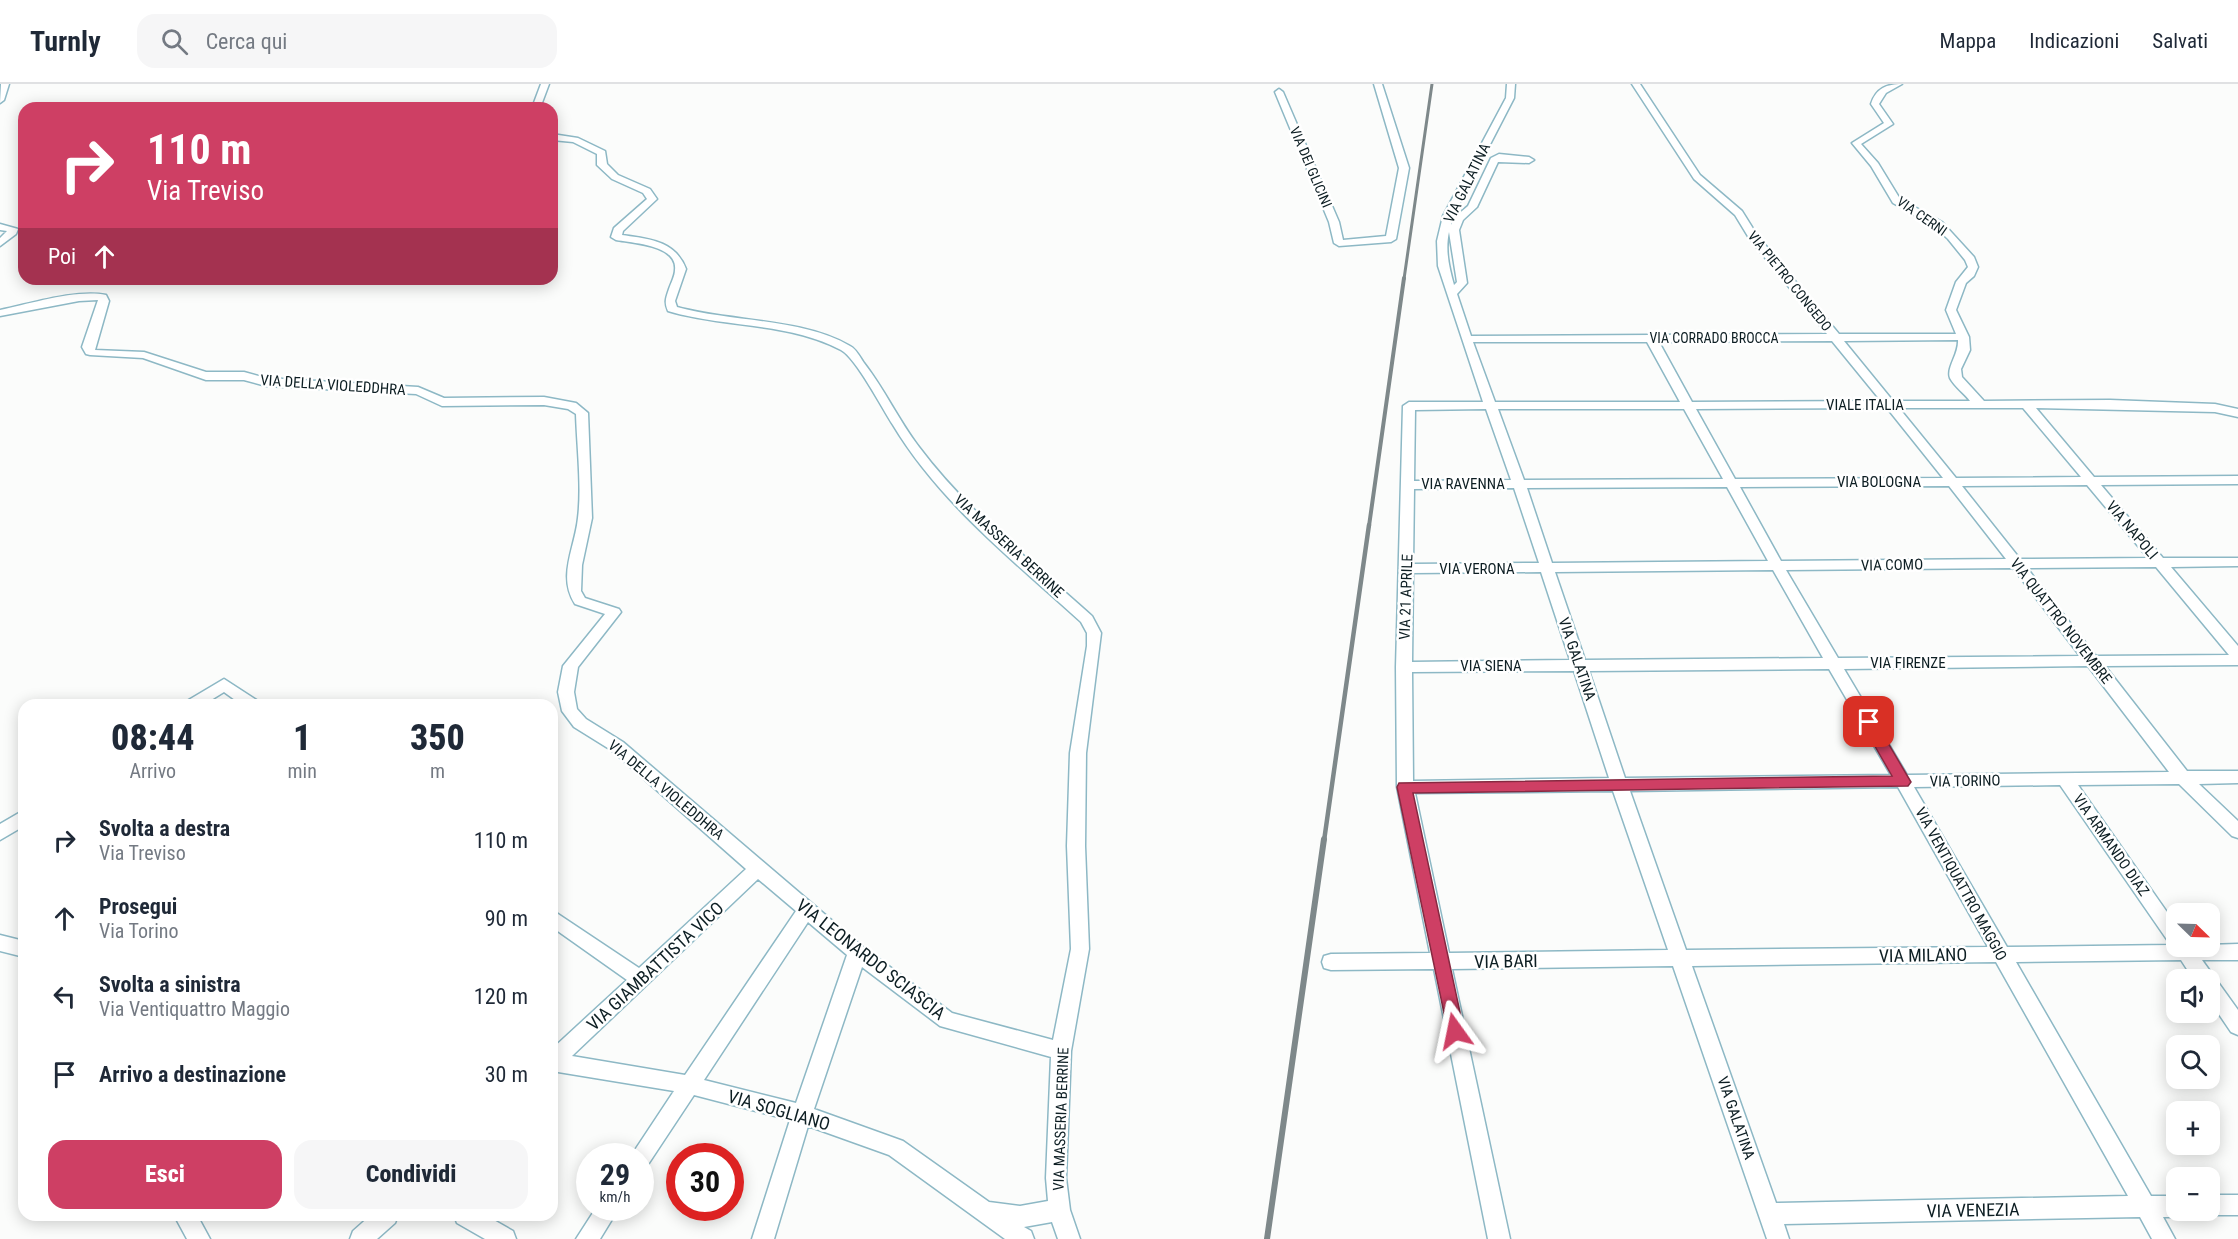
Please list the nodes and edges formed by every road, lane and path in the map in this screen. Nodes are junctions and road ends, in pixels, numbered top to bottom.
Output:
1 (5, 84) edge
2 (545, 84) edge
3 (1378, 84) edge
4 (1511, 84) edge
5 (1636, 84) edge
6 (1898, 84) edge
7 (1279, 92) dead end
8 (0, 100) edge
9 (538, 102) edge
10 (558, 138) edge
11 (1529, 159) dead end
12 (0, 226) edge
13 (0, 243) edge
14 (1452, 293) junction
15 (0, 313) edge
16 (1963, 337) junction
17 (1651, 338) junction
18 (1836, 338) junction
19 (1466, 339) junction
20 (2026, 404) junction
21 (1491, 405) junction
22 (1687, 405) junction
23 (1891, 405) junction
24 (1980, 405) junction
25 (1409, 406) joint
26 (2238, 413) edge
27 (2238, 480) edge
28 (2091, 481) junction
29 (1953, 482) junction
30 (1732, 483) junction
31 (1519, 484) junction
32 (1408, 485) junction
33 (2159, 562) junction
34 (2238, 562) edge
35 (2015, 564) junction
36 (1777, 566) junction
37 (1546, 568) junction
38 (1407, 569) junction
39 (2238, 658) edge
40 (2093, 662) junction
41 (1834, 663) junction
42 (1579, 665) junction
43 (1404, 667) junction
44 (201, 699) edge
45 (245, 699) edge
46 (2238, 777) edge
47 (2184, 778) junction
48 (2065, 780) junction
49 (1903, 782) junction
50 (1619, 784) junction
51 (1405, 787) junction
52 (18, 821) edge
53 (2238, 831) edge
54 (0, 833) edge
55 (758, 869) junction
56 (807, 909) junction
57 (558, 921) edge
58 (2166, 925) edge
59 (0, 943) edge
60 (2166, 947) edge
61 (18, 948) edge
62 (2220, 950) edge
63 (857, 952) junction
64 (2238, 952) edge
65 (2001, 954) junction
66 (1680, 958) junction
67 (1331, 962) dead end
68 (1440, 962) junction
69 (641, 980) junction
70 (2220, 1000) edge
71 (2238, 1026) edge
72 (1061, 1051) junction
73 (558, 1056) edge
74 (558, 1062) edge
75 (690, 1085) junction
76 (802, 1114) junction
77 (651, 1143) edge
78 (2220, 1205) edge
79 (2238, 1205) edge
80 (2166, 1206) edge
81 (2145, 1207) junction
82 (1059, 1210) junction
83 (985, 1211) junction
84 (1769, 1214) junction
85 (188, 1221) edge
86 (380, 1221) edge
87 (475, 1221) edge
88 (599, 1221) edge
89 (199, 1239) edge
90 (361, 1239) edge
91 (505, 1239) edge
92 (587, 1239) edge
93 (763, 1239) edge
94 (1023, 1239) edge
95 (1069, 1239) edge
96 (1499, 1239) edge
97 (1778, 1239) edge
98 (2164, 1239) edge

1 - 8 street
2 - 9 street
3 - 7 street, VIA DEI GLICINI
4 - 14 street, VIA GALATINA
5 - 18 street, VIA PIETRO CONGEDO
6 - 16 street, VIA CERNI
10 - 72 street, VIA MASSERIA BERRINE
11 - 14 street
12 - 13 street
14 - 19 street, VIA GALATINA
15 - 55 street, VIA DELLA VIOLEDDHRA
16 - 18 street, VIA CORRADO BROCCA
16 - 24 street
17 - 18 street, VIA CORRADO BROCCA
17 - 19 street, VIA CORRADO BROCCA
17 - 22 street, VIA VENTIQUATTRO MAGGIO
18 - 23 street, VIA PIETRO CONGEDO
19 - 21 street, VIA GALATINA
20 - 24 street, VIALE ITALIA
20 - 26 street, VIALE ITALIA
20 - 28 street, VIA NAPOLI
21 - 22 street, VIALE ITALIA
21 - 25 street, VIALE ITALIA
21 - 31 street, VIA GALATINA
22 - 23 street, VIALE ITALIA
22 - 30 street, VIA VENTIQUATTRO MAGGIO
23 - 24 street, VIALE ITALIA
23 - 29 street, VIA QUATTRO NOVEMBRE
25 - 32 street, VIA 21 APRILE
27 - 28 street, VIA BOLOGNA
28 - 29 street, VIA BOLOGNA
28 - 33 street, VIA NAPOLI
29 - 30 street, VIA BOLOGNA
29 - 35 street, VIA QUATTRO NOVEMBRE
30 - 31 street, VIA BOLOGNA
30 - 36 street, VIA VENTIQUATTRO MAGGIO
31 - 32 street, VIA RAVENNA
31 - 37 street, VIA GALATINA
32 - 38 street, VIA 21 APRILE
33 - 34 street, VIA COMO
33 - 35 street, VIA COMO
33 - 39 street, VIA NAPOLI
35 - 36 street, VIA COMO
35 - 40 street, VIA QUATTRO NOVEMBRE
36 - 37 street, VIA COMO
36 - 41 street, VIA VENTIQUATTRO MAGGIO
37 - 38 street, VIA VERONA
37 - 42 street, VIA GALATINA
38 - 43 street, VIA 21 APRILE
39 - 40 street, VIA FIRENZE
40 - 41 street, VIA FIRENZE
40 - 47 street, VIA QUATTRO NOVEMBRE
41 - 42 street, VIA FIRENZE
41 - 49 street, VIA VENTIQUATTRO MAGGIO
42 - 43 street, VIA SIENA
42 - 50 street, VIA GALATINA
43 - 51 street, VIA 21 APRILE
44 - 45 street
46 - 47 street, VIA TORINO
47 - 48 street, VIA TORINO
47 - 53 street, VIA QUATTRO NOVEMBRE
48 - 49 street, VIA TORINO
48 - 58 street, VIA ARMANDO DIAZ
49 - 50 street, VIA TORINO
49 - 65 street, VIA VENTIQUATTRO MAGGIO
50 - 51 street, VIA TORINO
50 - 66 street, VIA GALATINA
51 - 68 street, VIA 21 APRILE
52 - 54 street
55 - 56 street, VIA LEONARDO SCIASCIA
55 - 69 street, VIA GIAMBATTISTA VICO
56 - 63 street, VIA LEONARDO SCIASCIA
56 - 75 street
57 - 69 street
59 - 61 street
60 - 65 street, VIA MILANO
62 - 64 street, VIA MILANO
63 - 72 street, VIA LEONARDO SCIASCIA
63 - 76 street
65 - 66 street, VIA MILANO
65 - 81 street, VIA VENTIQUATTRO MAGGIO
66 - 68 street, VIA BARI
66 - 84 street, VIA GALATINA
67 - 68 street, VIA BARI
68 - 96 street, VIA 21 APRILE
69 - 73 street, VIA GIAMBATTISTA VICO
70 - 71 street
72 - 82 street, VIA MASSERIA BERRINE
74 - 75 street, VIA SOGLIANO
75 - 76 street, VIA SOGLIANO
75 - 77 street
76 - 83 street, VIA SOGLIANO
76 - 93 street
78 - 79 street
80 - 81 street, VIA VENEZIA
81 - 84 street, VIA VENEZIA
81 - 98 street, VIA VENTIQUATTRO MAGGIO
82 - 83 street, VIA SOGLIANO
82 - 95 street
83 - 94 street, VIA SOGLIANO
84 - 97 street, VIA GALATINA
85 - 89 street
86 - 90 street
87 - 91 street
88 - 92 street

